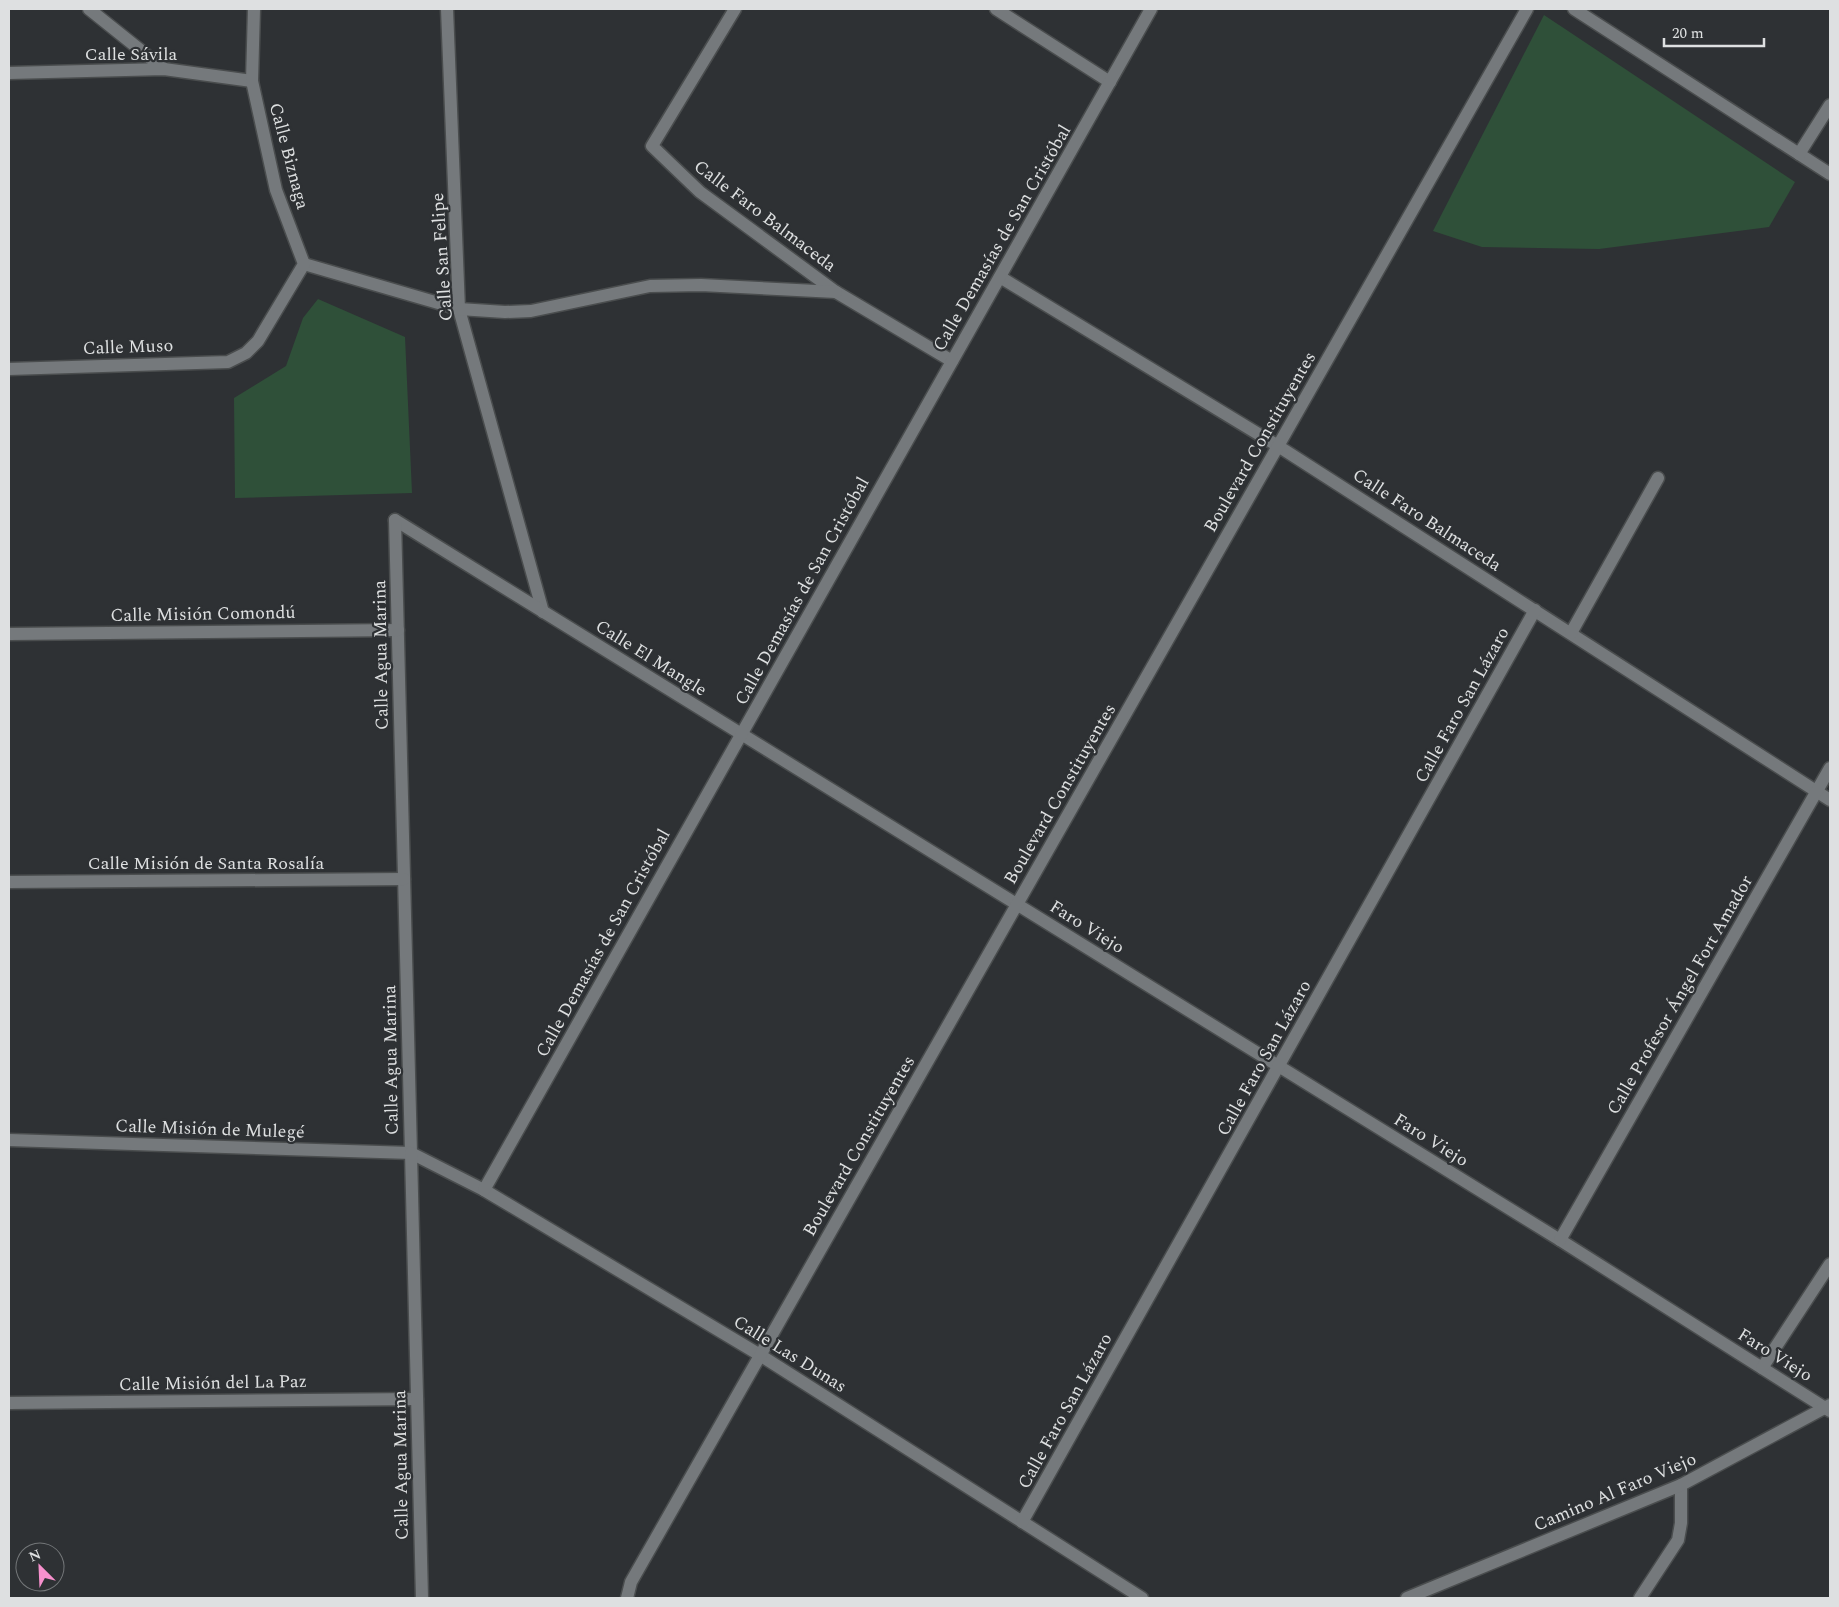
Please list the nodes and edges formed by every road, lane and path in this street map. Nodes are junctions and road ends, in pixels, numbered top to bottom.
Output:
1 (89, 9) edge
2 (254, 9) edge
3 (447, 9) edge
4 (736, 9) edge
5 (996, 9) edge
6 (1151, 9) edge
7 (1527, 9) edge
8 (1574, 9) edge
9 (164, 68) junction
10 (9, 73) edge
11 (252, 81) junction
12 (1110, 82) junction
13 (1830, 105) edge
14 (1799, 154) junction
15 (1830, 174) edge
16 (304, 264) junction
17 (1000, 277) junction
18 (836, 292) junction
19 (459, 310) junction
20 (952, 361) junction
21 (9, 369) edge
22 (1278, 446) junction
23 (1658, 478) dead end
24 (395, 520) joint
25 (1535, 610) junction
26 (543, 612) junction
27 (398, 630) junction
28 (1571, 633) junction
29 (9, 634) edge
30 (741, 734) junction
31 (1830, 768) edge
32 (1816, 792) junction
33 (1830, 800) edge
34 (404, 879) junction
35 (9, 882) edge
36 (1017, 905) junction
37 (1279, 1066) junction
38 (9, 1140) edge
39 (410, 1153) junction
40 (484, 1190) junction
41 (1560, 1240) junction
42 (1830, 1264) edge
43 (760, 1355) junction
44 (1762, 1368) junction
45 (417, 1399) junction
46 (9, 1403) edge
47 (1829, 1408) edge
48 (1681, 1486) junction
49 (1022, 1522) junction
50 (422, 1598) edge
51 (627, 1598) edge
52 (1142, 1598) edge
53 (1407, 1598) edge
54 (1640, 1598) edge

1 - 9 street
2 - 11 street, Calle Biznaga
3 - 19 street, Calle San Felipe
4 - 18 street, Calle Faro Balmaceda
5 - 12 street
6 - 12 street, Calle Demasías de San Cristóbal
7 - 22 street, Boulevard Constituyentes
8 - 14 street
9 - 10 street, Calle Sávila
9 - 11 street, Calle Sávila
11 - 16 street, Calle Biznaga
12 - 17 street, Calle Demasías de San Cristóbal
13 - 14 street
14 - 15 street
16 - 19 street, Calle Faro Balmaceda
16 - 21 street, Calle Muso
17 - 20 street, Calle Demasías de San Cristóbal
17 - 22 street, Calle Faro Balmaceda
18 - 19 street, Calle Faro Balmaceda
18 - 20 street, Calle Faro Balmaceda
19 - 26 street, Calle San Felipe
20 - 30 street, Calle Demasías de San Cristóbal
22 - 25 street, Calle Faro Balmaceda
22 - 36 street, Boulevard Constituyentes
23 - 28 street
24 - 26 street, Calle El Mangle
24 - 27 street, Calle Agua Marina
25 - 28 street, Calle Faro Balmaceda
25 - 37 street, Calle Faro San Lázaro
26 - 30 street, Calle El Mangle
27 - 29 street, Calle Misión Comondú
27 - 34 street, Calle Agua Marina
28 - 32 street, Calle Faro Balmaceda
30 - 36 street, Calle El Mangle
30 - 40 street, Calle Demasías de San Cristóbal
31 - 32 street, Calle Profesor Ángel Fort Amador
32 - 33 street, Calle Faro Balmaceda
32 - 41 street, Calle Profesor Ángel Fort Amador
34 - 35 street, Calle Misión de Santa Rosalía
34 - 39 street, Calle Agua Marina
36 - 37 street, Faro Viejo
36 - 43 street, Boulevard Constituyentes
37 - 41 street, Faro Viejo
37 - 49 street, Calle Faro San Lázaro
38 - 39 street, Calle Misión de Mulegé
39 - 40 street, Calle Las Dunas
39 - 45 street, Calle Agua Marina
40 - 43 street, Calle Las Dunas
41 - 44 street, Faro Viejo
42 - 44 street
43 - 49 street, Calle Las Dunas
43 - 51 street, Boulevard Constituyentes
44 - 47 street, Faro Viejo
45 - 46 street, Calle Misión del La Paz
45 - 50 street, Calle Agua Marina
47 - 48 street, Camino Al Faro Viejo
48 - 53 street, Camino Al Faro Viejo
48 - 54 street
49 - 52 street, Calle Las Dunas

